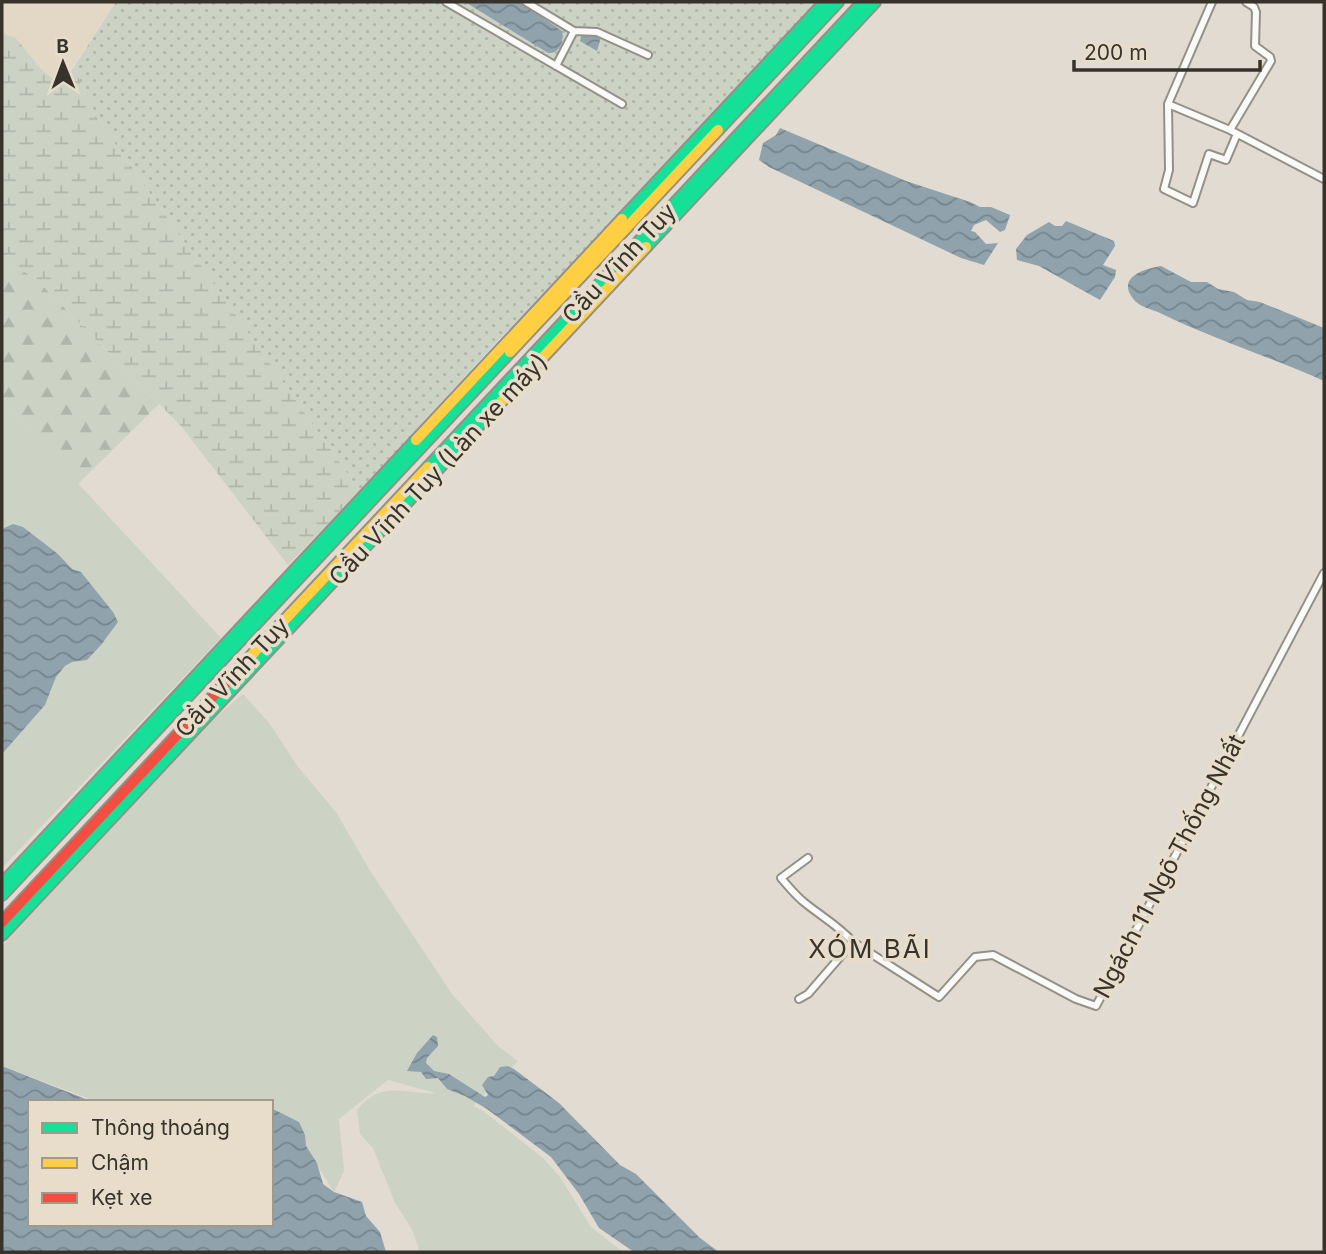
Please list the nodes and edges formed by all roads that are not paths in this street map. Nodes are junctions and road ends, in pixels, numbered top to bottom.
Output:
1 (446, 2) edge
2 (526, 2) edge
3 (825, 2) edge
4 (838, 2) edge
5 (863, 2) edge
6 (875, 2) edge
7 (1212, 2) edge
8 (1246, 2) edge
9 (574, 31) junction
10 (648, 55) dead end
11 (556, 66) junction
12 (1168, 103) junction
13 (622, 104) dead end
14 (1233, 132) junction
15 (1324, 179) edge
16 (1324, 573) edge
17 (808, 858) dead end
18 (2, 884) edge
19 (2, 895) edge
20 (2, 922) edge
21 (2, 935) edge
22 (853, 942) junction
23 (799, 999) dead end

1 - 11 street
2 - 9 street
3 - 18 highway, Cầu Vĩnh Tuy (Làn xe máy)
4 - 19 highway, Cầu Vĩnh Tuy
5 - 20 highway, Cầu Vĩnh Tuy
6 - 21 highway, Cầu Vĩnh Tuy (Làn xe máy)
7 - 12 street
8 - 14 street
9 - 10 street
9 - 11 street
11 - 13 street
12 - 14 street
12 - 14 street
14 - 15 street
16 - 22 street, Ngách 11 Ngõ Thống Nhất
17 - 22 street, Ngách 11 Ngõ Thống Nhất
22 - 23 street

